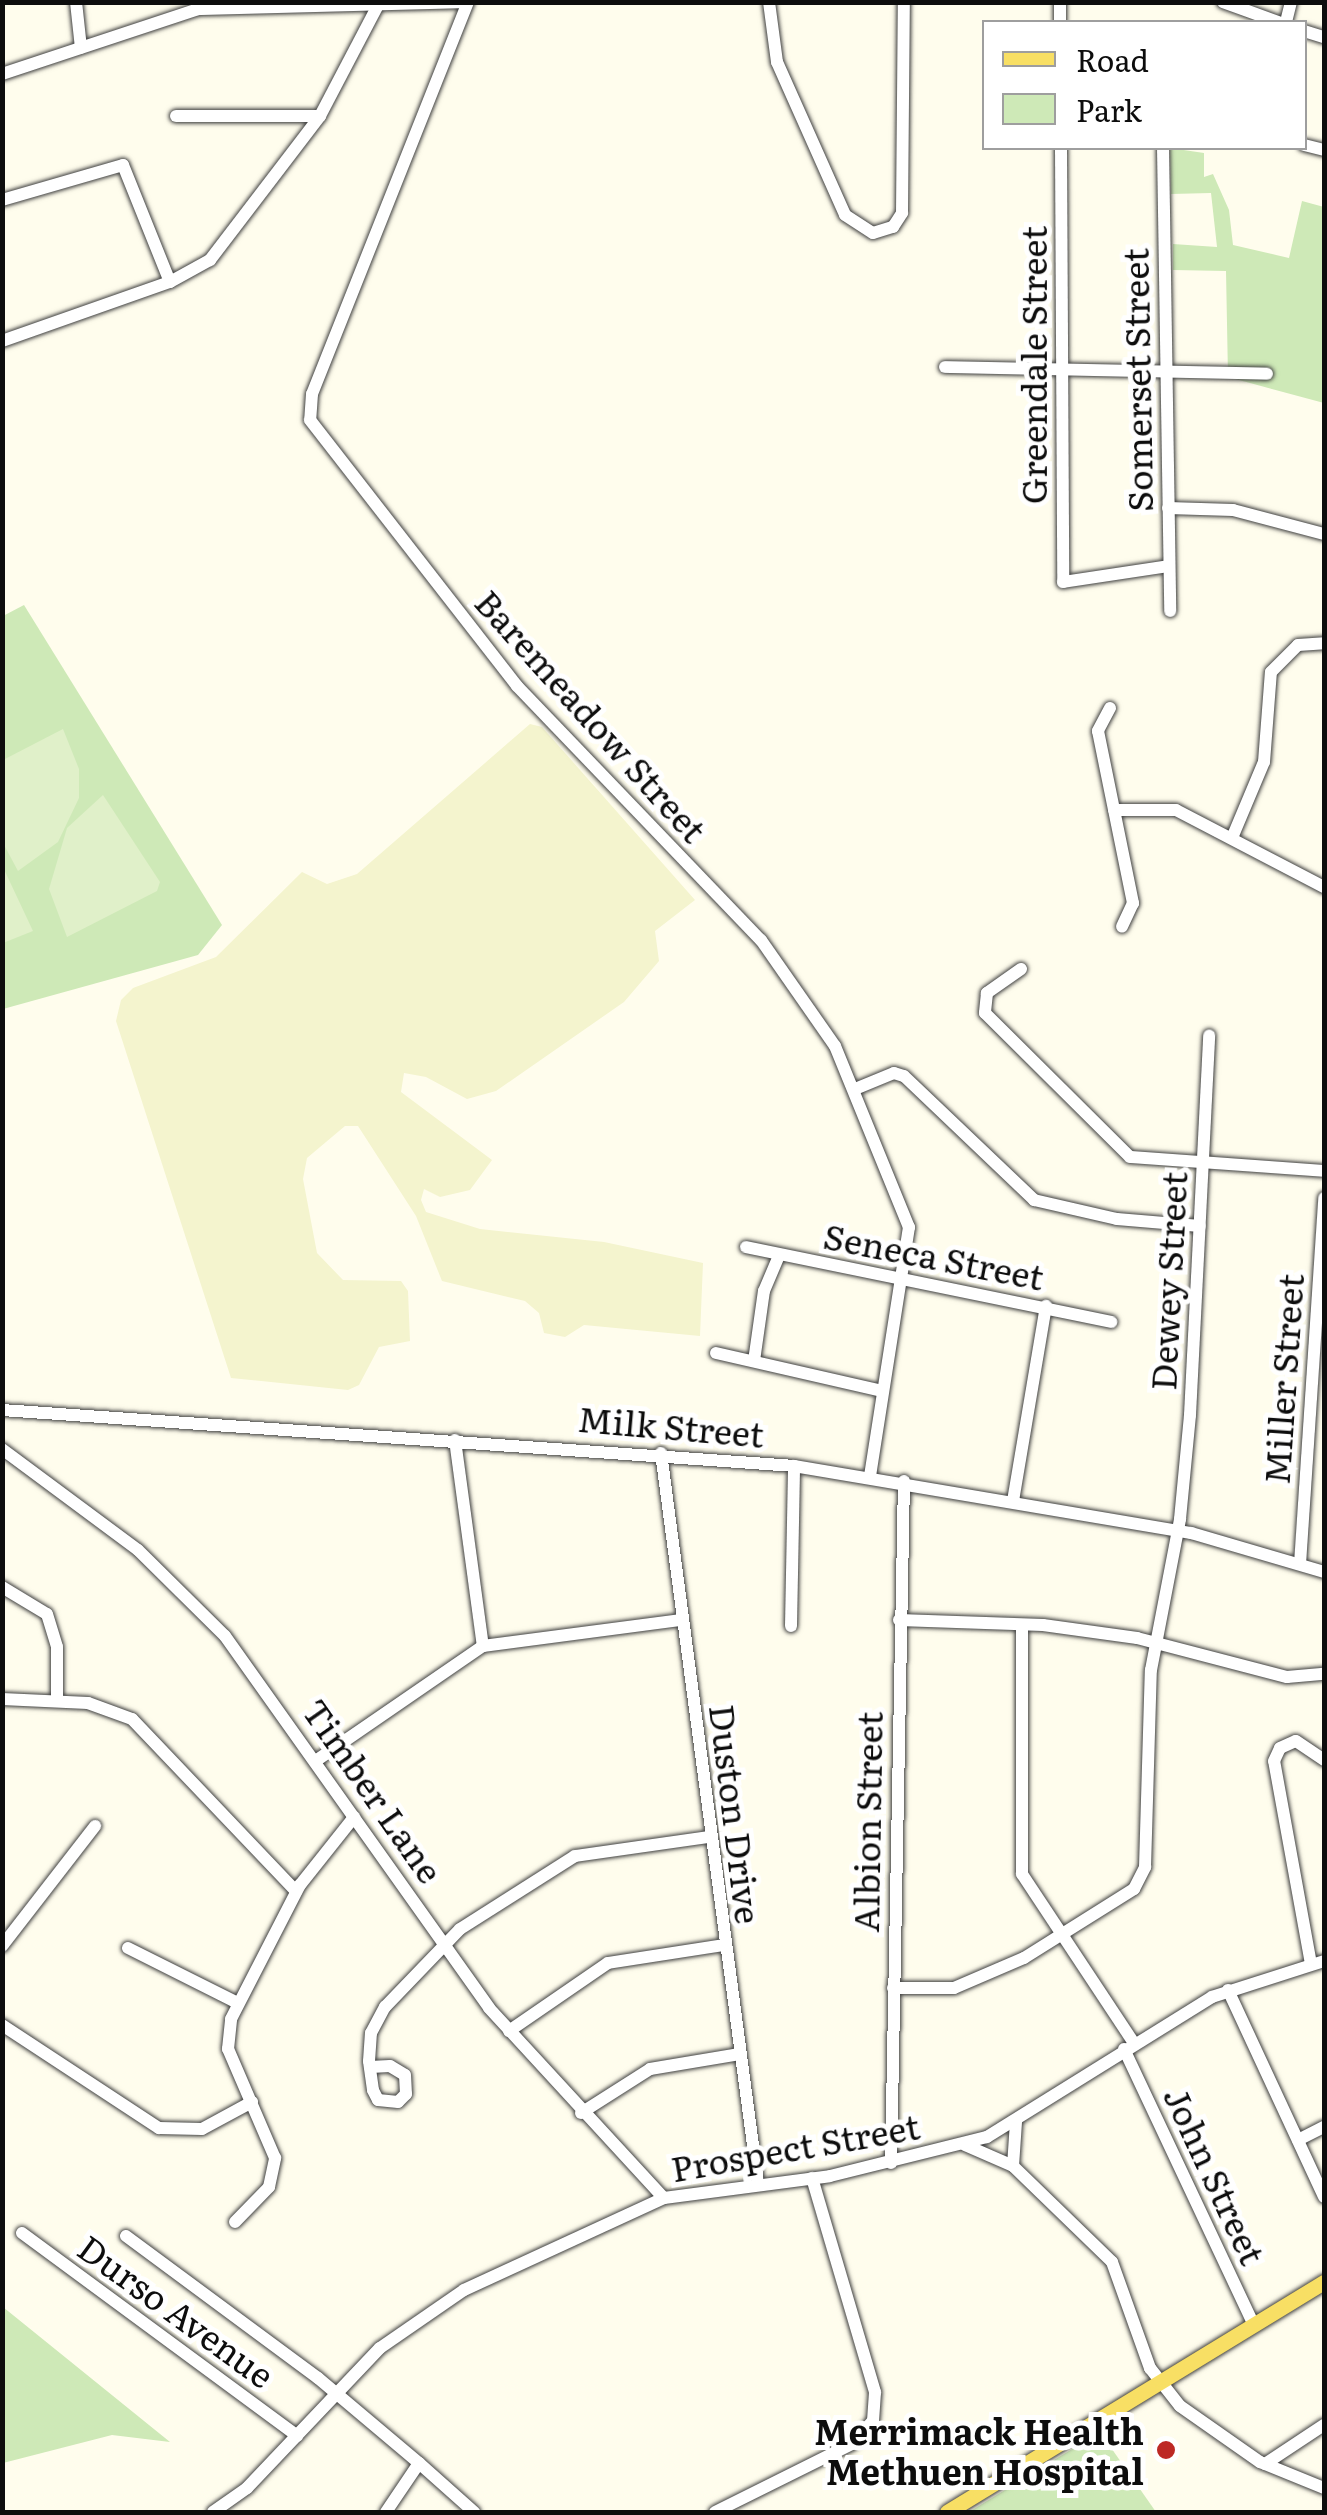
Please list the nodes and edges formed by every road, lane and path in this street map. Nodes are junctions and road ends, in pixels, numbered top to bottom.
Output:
1 (76, 2) edge
2 (465, 2) edge
3 (768, 2) edge
4 (904, 2) edge
5 (1223, 2) edge
6 (290, 3) edge
7 (439, 4) edge
8 (378, 5) edge
9 (1272, 20) edge
10 (81, 48) junction
11 (2, 74) edge
12 (176, 116) dead end
13 (320, 116) junction
14 (1060, 150) edge
15 (1163, 150) edge
16 (2, 200) edge
17 (170, 282) junction
18 (2, 342) edge
19 (945, 367) dead end
20 (1062, 368) junction
21 (1166, 370) junction
22 (1267, 374) dead end
23 (1168, 508) junction
24 (1324, 534) edge
25 (1169, 566) junction
26 (1170, 611) dead end
27 (1324, 643) edge
28 (1110, 708) dead end
29 (1114, 810) junction
30 (1232, 838) junction
31 (1324, 887) edge
32 (1122, 927) dead end
33 (1022, 969) dead end
34 (1209, 1035) dead end
35 (855, 1089) junction
36 (1204, 1162) junction
37 (1324, 1170) edge
38 (1324, 1198) edge
39 (1200, 1226) junction
40 (746, 1247) dead end
41 (778, 1256) junction
42 (902, 1278) junction
43 (1046, 1306) junction
44 (1111, 1322) dead end
45 (716, 1353) dead end
46 (754, 1361) junction
47 (882, 1391) junction
48 (2, 1410) edge
49 (456, 1440) junction
50 (2, 1449) edge
51 (662, 1453) junction
52 (794, 1466) junction
53 (870, 1476) junction
54 (904, 1481) junction
55 (1013, 1501) junction
56 (1177, 1530) junction
57 (1300, 1564) junction
58 (1324, 1572) edge
59 (2, 1587) edge
60 (681, 1620) junction
61 (899, 1620) junction
62 (1022, 1625) junction
63 (790, 1626) dead end
64 (1155, 1643) junction
65 (484, 1646) junction
66 (1324, 1674) edge
67 (2, 1699) edge
68 (57, 1701) junction
69 (316, 1760) junction
70 (1324, 1760) edge
71 (354, 1817) junction
72 (95, 1826) dead end
73 (709, 1837) junction
74 (296, 1892) junction
75 (1064, 1937) junction
76 (724, 1945) junction
77 (2, 1946) edge
78 (445, 1946) junction
79 (128, 1948) dead end
80 (1318, 1962) edge
81 (894, 1988) junction
82 (1228, 1990) junction
83 (238, 2003) junction
84 (2, 2025) edge
85 (509, 2031) junction
86 (1129, 2046) junction
87 (740, 2054) junction
88 (370, 2067) dead end
89 (252, 2102) junction
90 (581, 2112) junction
91 (1016, 2122) junction
92 (1324, 2127) edge
93 (1298, 2140) junction
94 (963, 2144) junction
95 (891, 2163) junction
96 (1012, 2166) junction
97 (812, 2178) junction
98 (758, 2183) junction
99 (664, 2198) junction
100 (1324, 2198) edge
101 (234, 2222) dead end
102 (22, 2233) dead end
103 (126, 2236) dead end
104 (1324, 2282) edge
105 (1254, 2325) junction
106 (1162, 2382) junction
107 (333, 2397) junction
108 (1324, 2425) edge
109 (297, 2436) junction
110 (419, 2463) junction
111 (1266, 2464) junction
112 (1324, 2488) edge
113 (213, 2512) edge
114 (386, 2512) edge
115 (474, 2512) edge
116 (715, 2512) edge
117 (947, 2512) edge

1 - 10 street
2 - 7 street
2 - 35 street, Baremeadow Street
3 - 4 street
5 - 9 street
6 - 8 street
6 - 10 street
7 - 8 street
8 - 13 street
10 - 11 street
12 - 13 street
13 - 17 street
14 - 20 street, Greendale Street
15 - 21 street, Somerset Street
16 - 17 street
17 - 18 street
19 - 20 street
20 - 21 street
20 - 25 street, Greendale Street
21 - 22 street
21 - 23 street, Somerset Street
23 - 24 street
23 - 25 street, Somerset Street
25 - 26 street, Somerset Street
27 - 30 street
28 - 29 street
29 - 30 street
29 - 32 street
30 - 31 street
33 - 36 street
34 - 36 street, Dewey Street
35 - 39 street
35 - 42 street, Baremeadow Street
36 - 37 street
36 - 39 street, Dewey Street
38 - 57 street, Miller Street
39 - 56 street, Dewey Street
40 - 41 street, Seneca Street
41 - 42 street, Seneca Street
41 - 46 street
42 - 43 street, Seneca Street
42 - 47 street, Baremeadow Street
43 - 44 street, Seneca Street
43 - 55 street
45 - 46 street
46 - 47 street
47 - 53 street, Baremeadow Street
48 - 49 street, Milk Street
49 - 51 street, Milk Street
49 - 65 street
50 - 69 street, Timber Lane
51 - 52 street, Milk Street
51 - 60 street, Duston Drive
52 - 53 street, Milk Street
52 - 63 street
53 - 54 street, Milk Street
54 - 55 street, Milk Street
54 - 61 street, Albion Street
55 - 56 street, Milk Street
56 - 57 street, Milk Street
56 - 64 street, Dewey Street
57 - 58 street, Milk Street
59 - 68 street
60 - 65 street
60 - 73 street, Duston Drive
61 - 62 street
61 - 81 street, Albion Street
62 - 64 street
62 - 75 street, John Street
64 - 66 street
64 - 75 street, Dewey Street
65 - 69 street
67 - 68 street
68 - 74 street
69 - 71 street, Timber Lane
70 - 80 street
71 - 74 street
71 - 78 street, Timber Lane
72 - 77 street
73 - 76 street, Duston Drive
73 - 78 street
74 - 83 street
75 - 81 street, Dewey Street
75 - 86 street, John Street
76 - 85 street
76 - 87 street, Duston Drive
78 - 85 street, Timber Lane
78 - 88 street
79 - 83 street
80 - 82 street, Prospect Street
81 - 95 street, Albion Street
82 - 86 street, Prospect Street
82 - 93 street
83 - 89 street
84 - 89 street
85 - 90 street, Timber Lane
86 - 91 street, Prospect Street
86 - 105 street, John Street
87 - 90 street
87 - 98 street, Duston Drive
89 - 101 street
90 - 99 street, Timber Lane
91 - 94 street, Prospect Street
91 - 96 street
92 - 93 street
93 - 100 street
94 - 95 street, Prospect Street
94 - 96 street
95 - 97 street, Prospect Street
96 - 106 street
97 - 98 street, Prospect Street
97 - 116 street
98 - 99 street, Prospect Street
99 - 107 street, Prospect Street
102 - 109 street, Durso Avenue
103 - 107 street
104 - 105 main road
105 - 106 main road
106 - 111 street
106 - 117 main road
107 - 109 street, Prospect Street
107 - 110 street
108 - 111 street
109 - 113 street, Prospect Street
110 - 114 street
110 - 115 street
111 - 112 street

